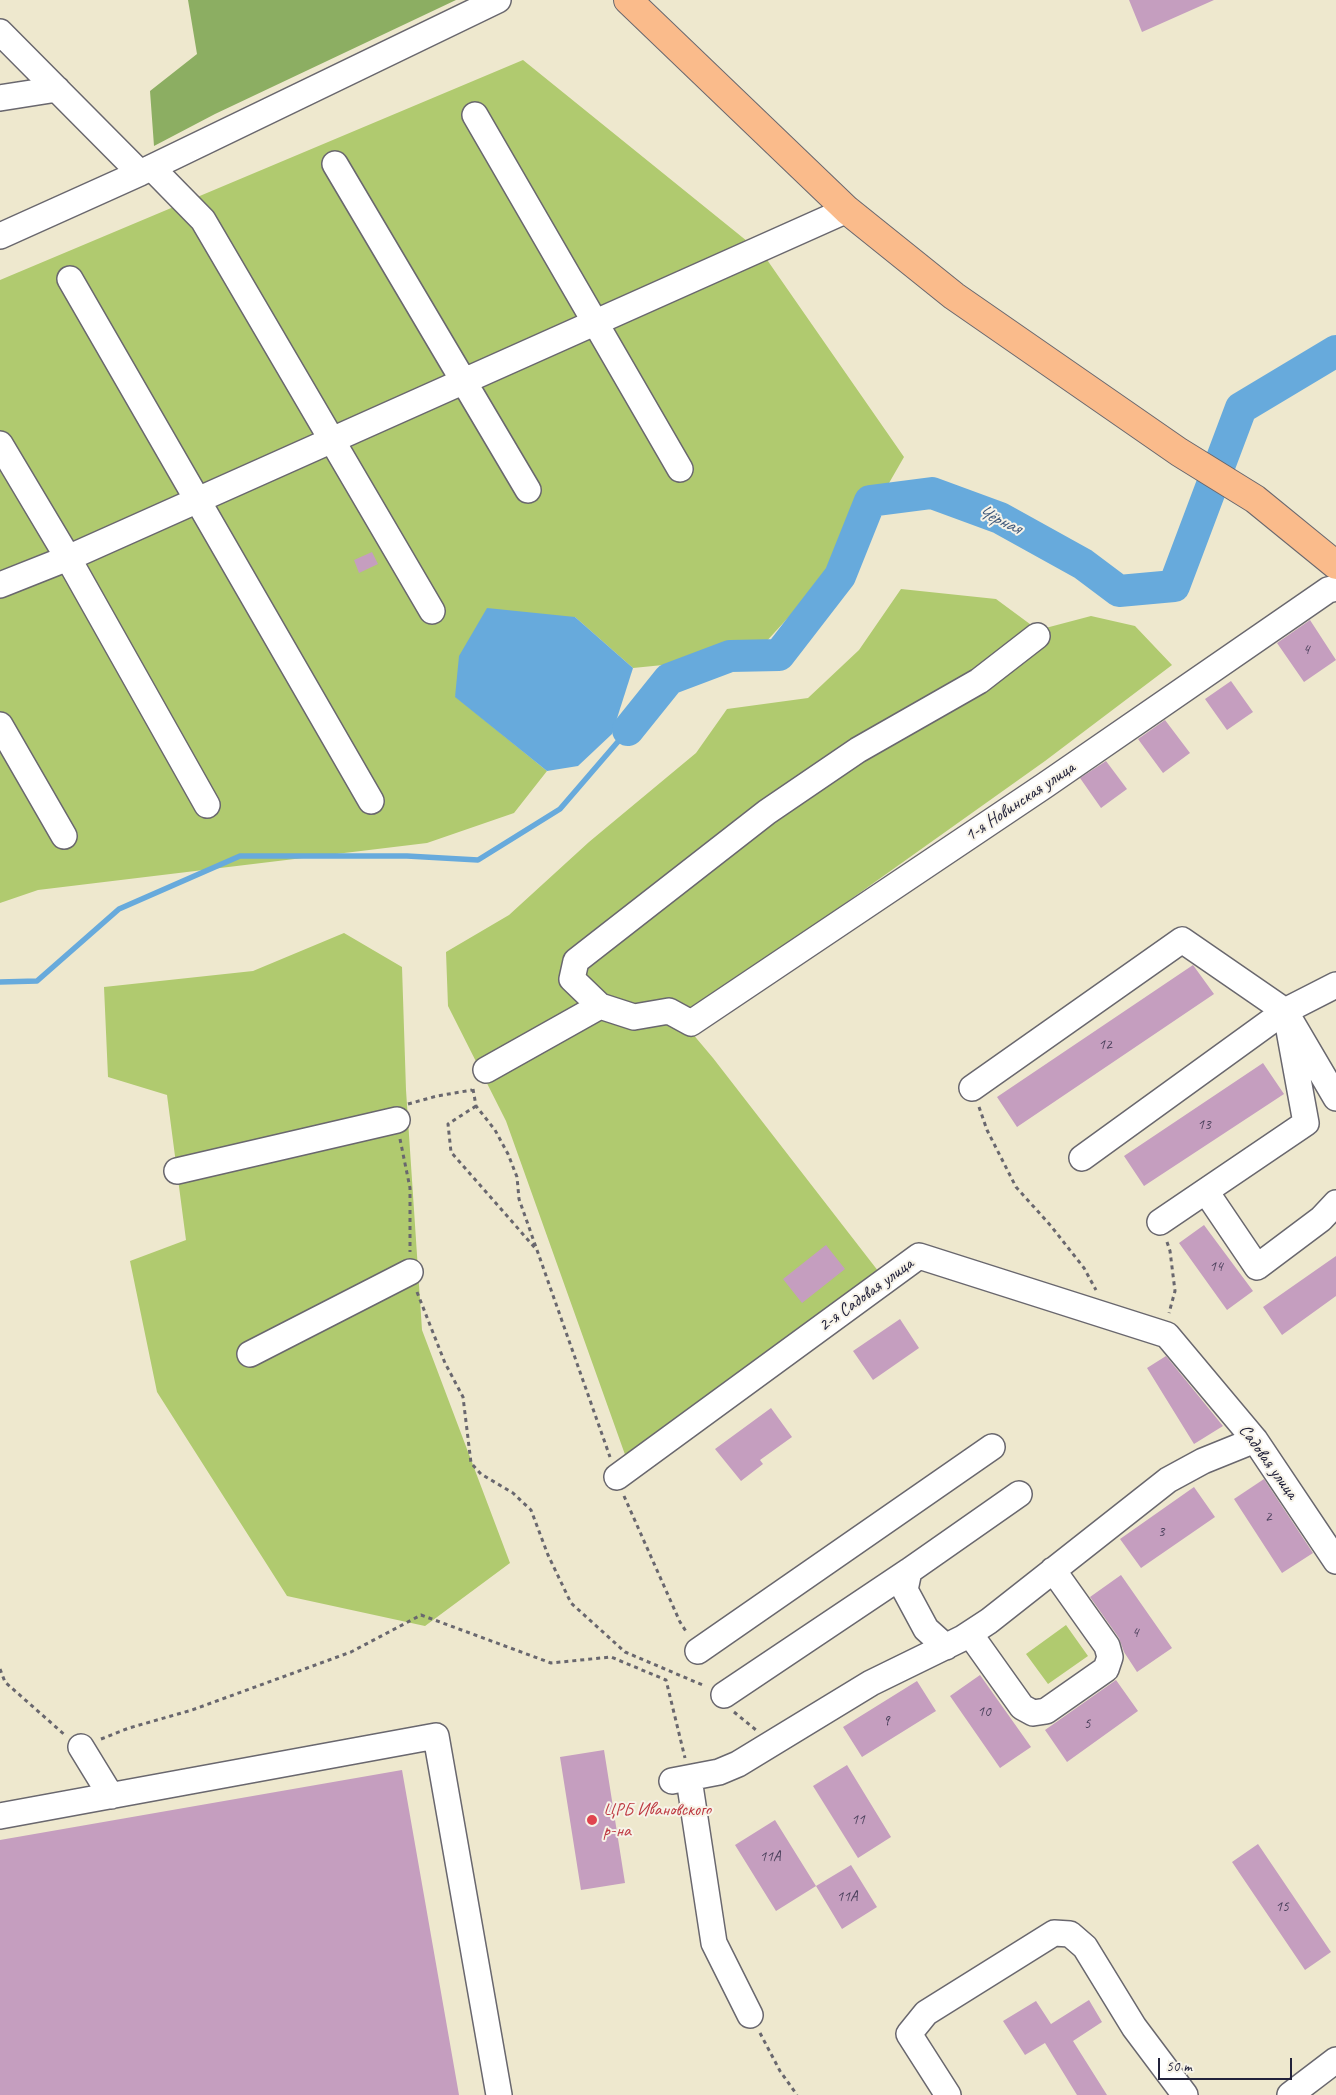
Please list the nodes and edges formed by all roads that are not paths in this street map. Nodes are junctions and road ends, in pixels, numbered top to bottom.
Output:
1 (498, 0) edge
2 (628, 0) edge
3 (0, 32) edge
4 (57, 89) junction
5 (0, 98) edge
6 (475, 115) dead end
7 (335, 164) dead end
8 (146, 170) junction
9 (847, 210) junction
10 (0, 236) edge
11 (70, 279) dead end
12 (595, 322) junction
13 (463, 381) junction
14 (332, 440) junction
15 (0, 444) edge
16 (680, 469) dead end
17 (528, 490) dead end
18 (197, 500) junction
19 (68, 558) junction
20 (1336, 565) edge
21 (0, 585) edge
22 (1336, 588) edge
23 (432, 611) dead end
24 (1037, 636) dead end
25 (0, 725) edge
26 (371, 801) dead end
27 (207, 805) dead end
28 (64, 836) dead end
29 (1336, 985) edge
30 (600, 1006) junction
31 (1285, 1010) junction
32 (486, 1070) road end
33 (972, 1088) road end
34 (1336, 1098) edge
35 (397, 1120) road end
36 (1082, 1158) dead end
37 (177, 1171) dead end
38 (1213, 1202) dead end
39 (1336, 1203) edge
40 (1160, 1222) road end
41 (410, 1272) road end
42 (250, 1354) dead end
43 (1193, 1367) joint
44 (1255, 1440) junction
45 (992, 1447) dead end
46 (617, 1478) road end
47 (1019, 1494) dead end
48 (1336, 1561) edge
49 (1054, 1570) junction
50 (908, 1571) junction
51 (970, 1634) junction
52 (946, 1647) junction
53 (698, 1652) road end
54 (724, 1695) road end
55 (81, 1747) road end
56 (111, 1796) junction
57 (0, 1816) edge
58 (750, 2015) road end
59 (1336, 2060) edge
60 (498, 2095) edge
61 (948, 2095) edge
62 (1184, 2095) edge
63 (1290, 2095) edge

1 - 8 street
2 - 9 main road
3 - 4 street
4 - 5 street
4 - 8 street
6 - 12 street
7 - 13 street
8 - 10 street
8 - 14 street
9 - 12 street
9 - 20 main road
11 - 18 street
12 - 13 street
12 - 16 street
13 - 14 street
13 - 17 street
14 - 18 street
14 - 23 street
15 - 19 street
18 - 19 street
18 - 26 street
19 - 21 street
19 - 27 street
22 - 30 street, 1-я Новинская улица
24 - 30 street
25 - 28 street
29 - 31 street
30 - 32 street
31 - 33 street
31 - 34 street
31 - 36 street
31 - 40 street
35 - 37 street
38 - 39 street
41 - 42 street
43 - 44 street, Садовая улица
43 - 46 street, 2-я Садовая улица
44 - 48 street, Садовая улица
44 - 49 street
45 - 53 street
47 - 50 street
49 - 51 street
49 - 51 street
50 - 52 street
50 - 54 street
51 - 52 street
52 - 58 street
55 - 56 street
56 - 57 street
56 - 60 street
59 - 63 street
61 - 62 street

